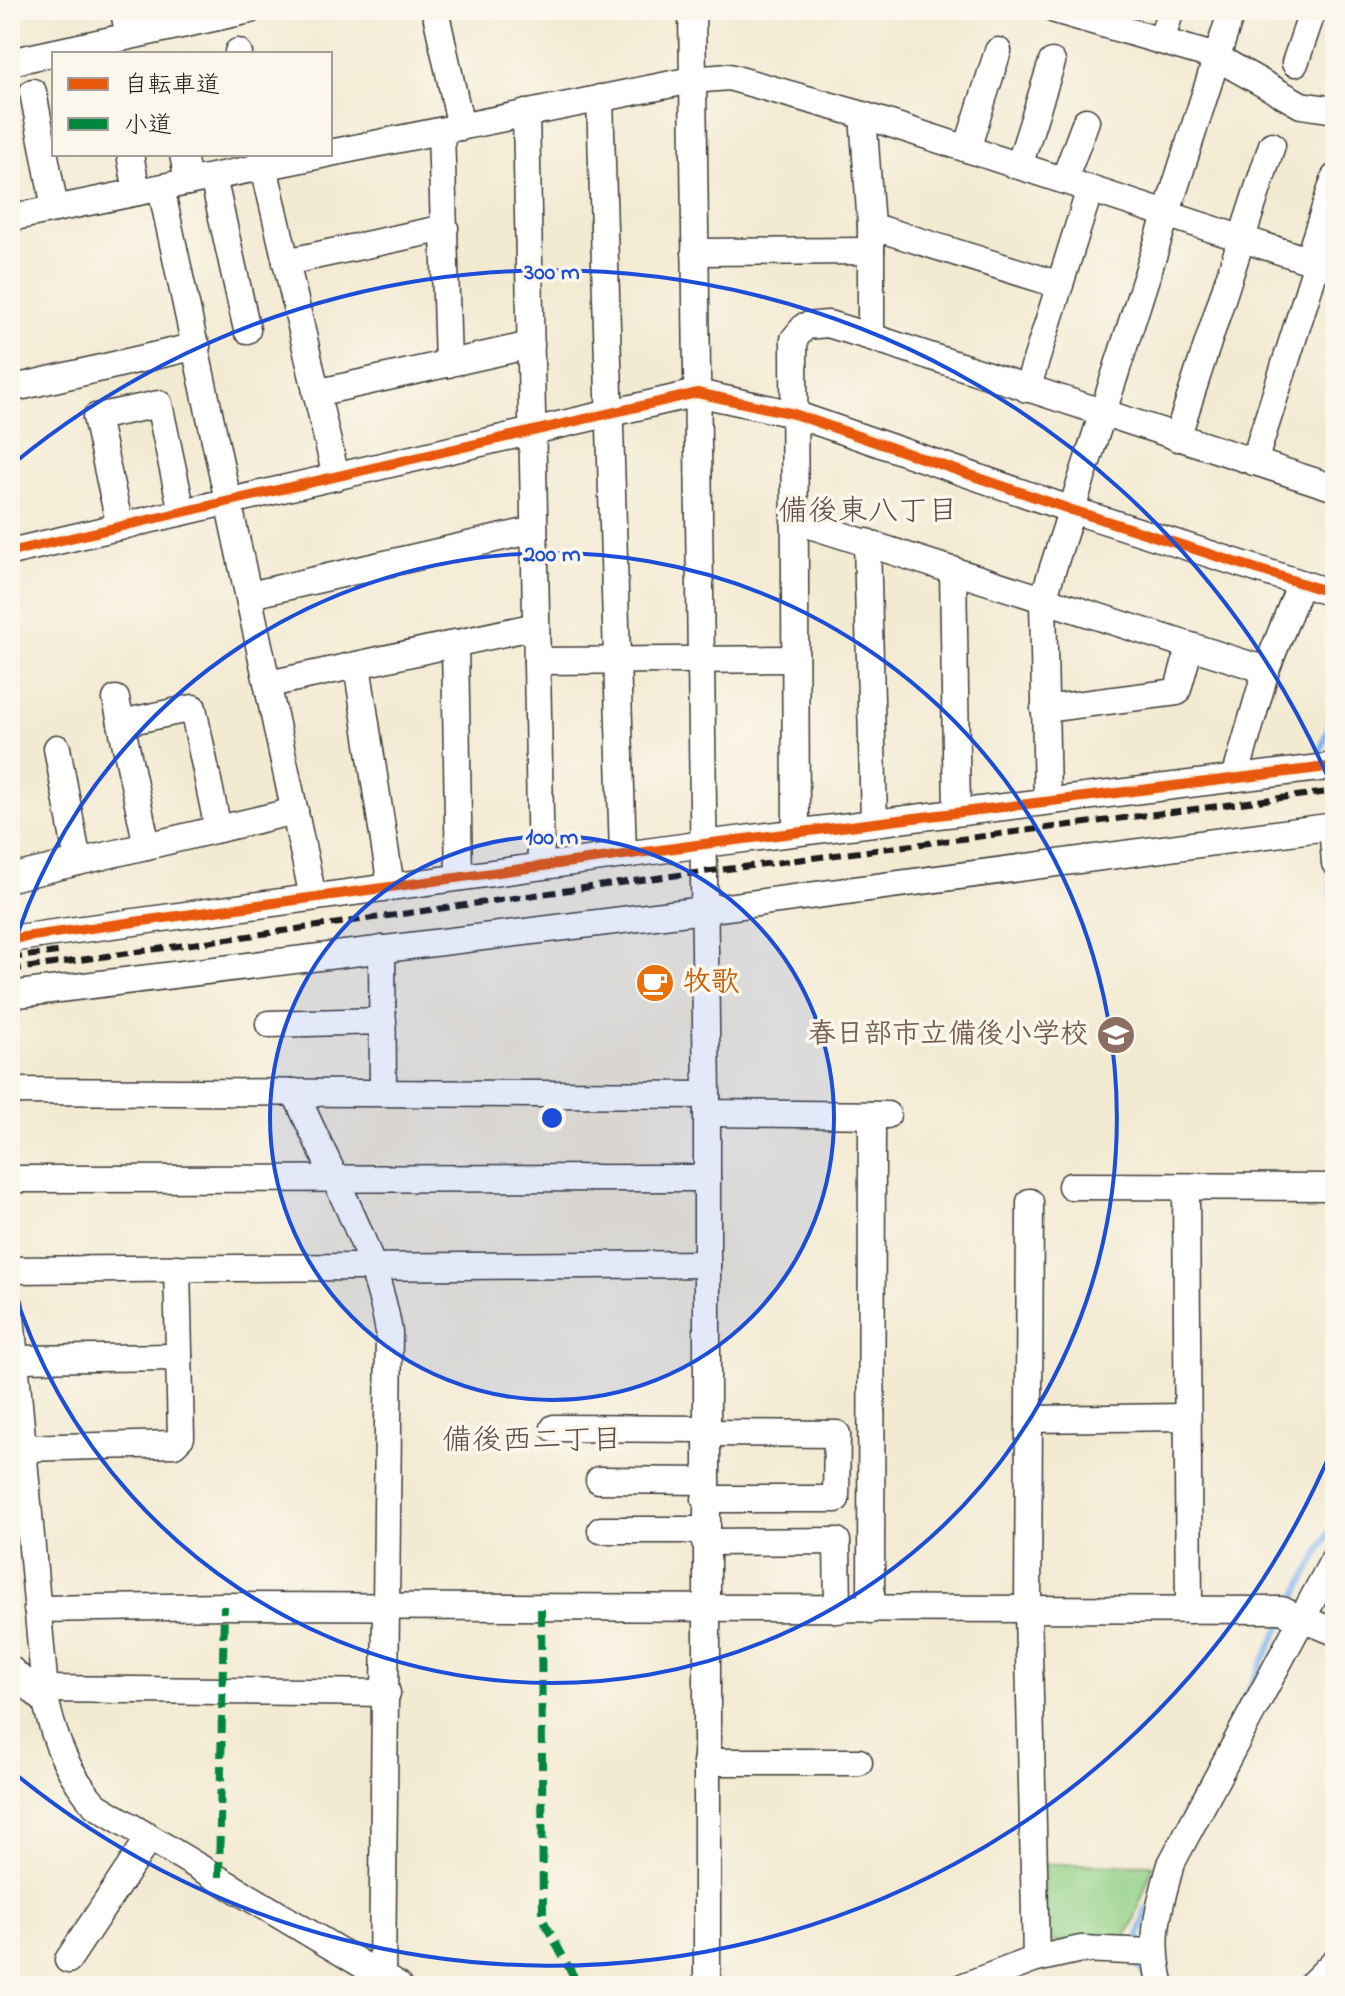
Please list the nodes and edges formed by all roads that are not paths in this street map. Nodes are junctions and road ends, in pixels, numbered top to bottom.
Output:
1 (250, 10) edge
2 (435, 10) edge
3 (692, 10) edge
4 (1055, 10) edge
5 (1171, 10) edge
6 (1232, 10) edge
7 (1313, 10) edge
8 (1161, 41) junction
9 (998, 51) dead end
10 (56, 52) edge
11 (52, 53) edge
12 (1216, 57) junction
13 (10, 62) edge
14 (1052, 62) dead end
15 (1295, 63) dead end
16 (692, 80) junction
17 (33, 92) dead end
18 (600, 98) junction
19 (1335, 110) edge
20 (526, 113) junction
21 (863, 115) junction
22 (1086, 121) dead end
23 (451, 129) junction
24 (1272, 145) dead end
25 (967, 149) junction
26 (332, 153) edge
27 (131, 156) edge
28 (184, 156) edge
29 (306, 156) edge
30 (262, 160) edge
31 (1019, 166) junction
32 (1335, 177) edge
33 (200, 180) junction
34 (1064, 180) junction
35 (1090, 189) junction
36 (149, 190) junction
37 (55, 209) junction
38 (1166, 213) junction
39 (10, 218) edge
40 (445, 228) junction
41 (871, 238) junction
42 (1240, 239) junction
43 (695, 252) junction
44 (286, 262) junction
45 (1320, 264) edge
46 (1060, 285) junction
47 (247, 330) dead end
48 (871, 337) junction
49 (531, 345) junction
50 (197, 346) junction
51 (448, 364) junction
52 (10, 389) edge
53 (1027, 389) junction
54 (316, 393) junction
55 (697, 393) junction
56 (610, 414) junction
57 (794, 414) junction
58 (1103, 414) junction
59 (532, 432) junction
60 (1177, 438) junction
61 (1254, 462) junction
62 (336, 477) junction
63 (1334, 483) edge
64 (230, 501) junction
65 (1072, 510) junction
66 (182, 512) junction
67 (794, 520) junction
68 (120, 527) junction
69 (534, 530) junction
70 (867, 542) junction
71 (10, 552) edge
72 (953, 570) junction
73 (1300, 585) junction
74 (1335, 594) edge
75 (250, 595) junction
76 (1043, 599) junction
77 (536, 626) junction
78 (455, 643) junction
79 (1190, 646) junction
80 (795, 659) junction
81 (537, 661) junction
82 (617, 661) junction
83 (702, 661) junction
84 (357, 665) junction
85 (1266, 670) junction
86 (269, 684) junction
87 (1044, 709) junction
88 (57, 748) dead end
89 (1335, 766) edge
90 (1235, 778) junction
91 (1047, 800) junction
92 (295, 811) junction
93 (957, 812) junction
94 (874, 822) junction
95 (1333, 826) edge
96 (218, 829) junction
97 (796, 832) junction
98 (704, 844) junction
99 (147, 846) junction
100 (623, 855) junction
101 (78, 862) junction
102 (1335, 863) edge
103 (541, 866) junction
104 (459, 877) junction
105 (10, 878) edge
106 (391, 887) junction
107 (313, 897) junction
108 (704, 910) junction
109 (10, 939) edge
110 (382, 949) junction
111 (10, 995) edge
112 (383, 1021) junction
113 (269, 1024) dead end
114 (10, 1091) edge
115 (295, 1092) junction
116 (383, 1092) junction
117 (707, 1104) junction
118 (707, 1178) junction
119 (10, 1179) edge
120 (334, 1181) junction
121 (1071, 1186) dead end
122 (1186, 1187) junction
123 (1335, 1187) edge
124 (1030, 1202) dead end
125 (707, 1264) junction
126 (372, 1267) junction
127 (177, 1268) junction
128 (10, 1270) edge
129 (11, 1319) edge
130 (179, 1357) junction
131 (15, 1359) junction
132 (14, 1397) edge
133 (1186, 1417) junction
134 (1029, 1419) junction
135 (554, 1428) dead end
136 (706, 1431) junction
137 (18, 1433) edge
138 (18, 1479) edge
139 (599, 1480) dead end
140 (705, 1490) junction
141 (601, 1530) dead end
142 (705, 1536) junction
143 (1335, 1557) edge
144 (386, 1607) junction
145 (37, 1609) junction
146 (705, 1610) junction
147 (838, 1610) junction
148 (871, 1610) junction
149 (1028, 1610) junction
150 (1189, 1610) junction
151 (1300, 1618) junction
152 (1335, 1632) edge
153 (10, 1669) edge
154 (387, 1693) junction
155 (45, 1696) junction
156 (706, 1762) junction
157 (859, 1762) dead end
158 (149, 1838) junction
159 (1152, 1952) junction
160 (1036, 1959) junction
161 (68, 1960) dead end
162 (1335, 1961) edge
163 (390, 1981) edge
164 (707, 1986) edge
165 (964, 1986) edge
166 (1161, 1986) edge
167 (1310, 1986) edge

1 - 10 street
2 - 23 street
3 - 16 street
4 - 8 street
5 - 8 street
6 - 12 street
7 - 15 street
8 - 12 street
9 - 25 street
11 - 13 street
12 - 19 street
12 - 38 street
14 - 31 street
16 - 18 street
16 - 21 street
16 - 43 street
17 - 37 street
18 - 20 street
18 - 56 street
20 - 23 street
20 - 49 street
21 - 25 street
21 - 41 street
22 - 34 street
23 - 26 street
23 - 40 street
24 - 42 street
25 - 31 street
27 - 36 street
28 - 33 street
29 - 30 street
30 - 33 street
30 - 44 street
31 - 34 street
32 - 45 street
33 - 36 street
33 - 47 street
34 - 35 street
35 - 38 street
35 - 46 street
36 - 37 street
36 - 50 street
37 - 39 street
38 - 42 street
38 - 58 street
40 - 44 street
40 - 51 street
41 - 43 street
41 - 46 street
41 - 48 street
42 - 45 street
42 - 60 street
43 - 55 street
44 - 54 street
45 - 61 street
46 - 53 street
48 - 53 street
48 - 57 street
49 - 51 street
49 - 59 street
50 - 52 street
50 - 64 street
51 - 54 street
53 - 58 street
54 - 62 street
55 - 56 street
55 - 57 street
55 - 83 street
56 - 59 street
56 - 82 street
57 - 65 street
57 - 67 street
58 - 60 street
58 - 65 street
59 - 62 street
59 - 69 street
60 - 61 street
61 - 63 street
62 - 64 street
64 - 66 street
64 - 75 street
65 - 73 street
65 - 76 street
66 - 68 street
66 - 68 street
67 - 70 street
67 - 80 street
68 - 71 street
69 - 75 street
69 - 77 street
70 - 72 street
70 - 94 street
72 - 76 street
72 - 93 street
73 - 74 street
73 - 85 street
75 - 86 street
76 - 79 street
76 - 87 street
77 - 78 street
77 - 81 street
78 - 84 street
78 - 104 street
79 - 85 street
79 - 87 street
80 - 83 street
80 - 97 street
81 - 82 street
81 - 103 street
82 - 83 street
82 - 100 street
83 - 98 street
84 - 86 street
84 - 106 street
85 - 90 street
86 - 92 street
87 - 91 street
88 - 101 street
89 - 90 street
90 - 91 street
91 - 93 street
92 - 96 street
92 - 107 street
93 - 94 street
94 - 97 street
95 - 102 street
95 - 108 street
96 - 99 street
96 - 99 street
97 - 98 street
98 - 100 street
98 - 108 street
99 - 101 street
100 - 103 street
101 - 105 street
103 - 104 street
104 - 106 street
106 - 107 street
107 - 109 street
108 - 110 street
108 - 117 street
110 - 111 street
110 - 112 street
112 - 113 street
112 - 116 street
114 - 115 street
115 - 116 street
115 - 120 street
116 - 117 street
117 - 118 street
117 - 148 street
118 - 120 street
118 - 125 street
119 - 120 street
120 - 126 street
121 - 122 street
122 - 123 street
122 - 133 street
124 - 134 street
125 - 126 street
125 - 136 street
126 - 127 street
126 - 144 street
127 - 128 street
127 - 130 street
129 - 131 street
130 - 131 street
130 - 137 street
131 - 132 street
132 - 137 street
133 - 134 street
133 - 150 street
134 - 149 street
135 - 136 street
136 - 140 street
136 - 140 street
137 - 138 street
138 - 145 street
139 - 140 street
140 - 142 street
141 - 142 street
142 - 146 street
142 - 147 street
143 - 151 street
144 - 145 street
144 - 146 street
144 - 154 street
145 - 155 street
146 - 147 street
146 - 156 street
147 - 148 street
148 - 149 street
149 - 150 street
149 - 160 street
150 - 151 street
151 - 152 street
151 - 159 street
153 - 155 street
154 - 155 street
154 - 163 street
155 - 158 street
156 - 157 street
156 - 164 street
158 - 161 street
158 - 163 street
159 - 160 street
159 - 166 street
160 - 165 street
162 - 167 street

